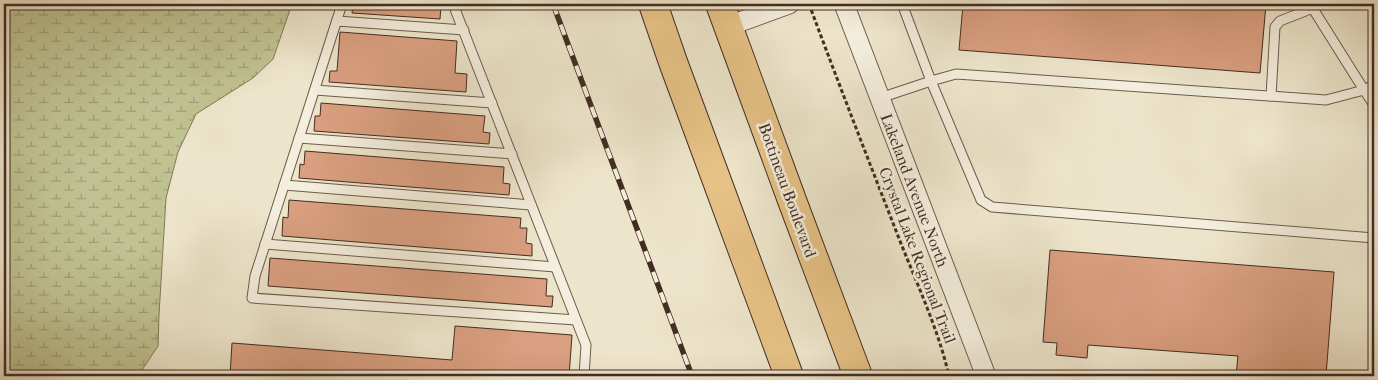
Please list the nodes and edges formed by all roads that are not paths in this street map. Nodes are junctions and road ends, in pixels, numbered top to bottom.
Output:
1 (342, 4) edge
2 (453, 4) edge
3 (652, 4) edge
4 (790, 4) edge
5 (844, 4) edge
6 (904, 4) edge
7 (1312, 6) edge
8 (724, 15) edge
9 (337, 21) junction
10 (464, 30) junction
11 (931, 81) junction
12 (1374, 86) edge
13 (315, 90) junction
14 (1364, 90) junction
15 (1270, 96) junction
16 (880, 98) junction
17 (492, 103) junction
18 (1374, 105) edge
19 (299, 138) junction
20 (512, 154) junction
21 (284, 185) junction
22 (531, 204) junction
23 (1374, 238) edge
24 (265, 244) junction
25 (555, 267) junction
26 (576, 320) junction
27 (584, 376) edge
28 (789, 376) edge
29 (858, 376) edge
30 (986, 376) edge

1 - 9 lane
2 - 10 lane
3 - 28 highway
4 - 8 street
5 - 16 street, Lakeland Avenue North
6 - 11 lane
7 - 14 lane
7 - 15 lane
8 - 29 highway, Bottineau Boulevard
9 - 10 lane
9 - 13 lane
10 - 17 lane
11 - 15 lane
11 - 16 lane
11 - 23 lane
12 - 14 lane
13 - 17 lane
13 - 19 lane
14 - 15 lane
14 - 18 lane
16 - 30 street, Lakeland Avenue North
17 - 20 lane
19 - 20 lane
19 - 21 lane
20 - 22 lane
21 - 22 lane
21 - 24 lane
22 - 25 lane
24 - 25 lane
24 - 26 lane
25 - 26 lane
26 - 27 lane

